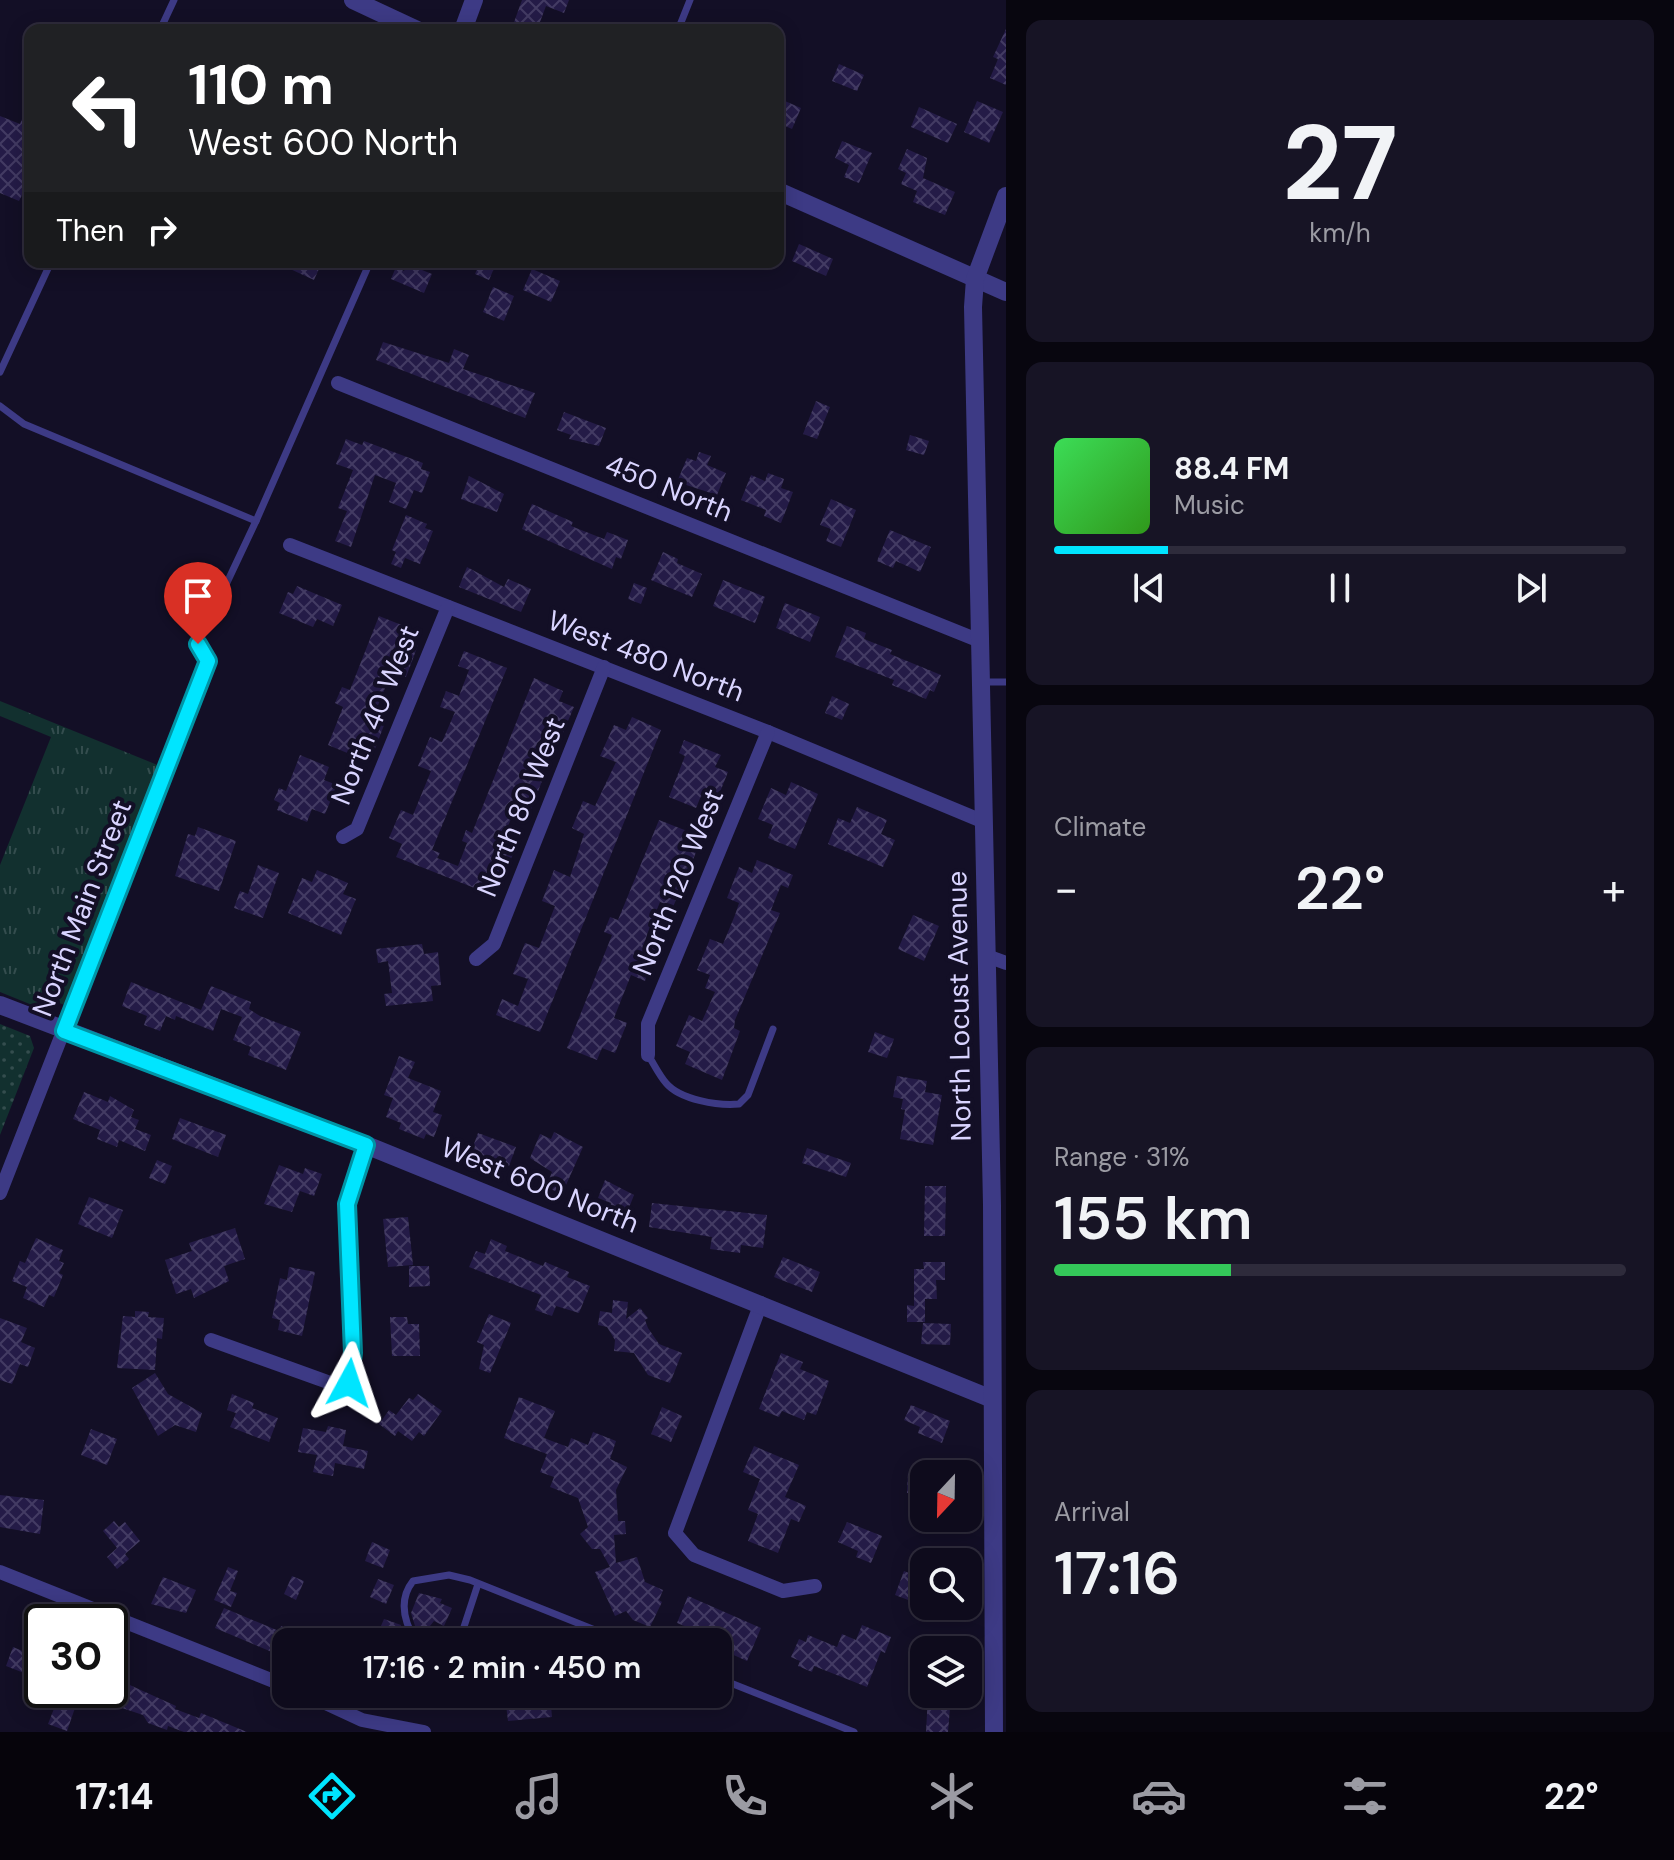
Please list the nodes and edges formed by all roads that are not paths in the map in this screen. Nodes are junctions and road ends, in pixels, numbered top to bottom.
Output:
1 (174, 0) edge
2 (353, 0) edge
3 (474, 0) edge
4 (690, 0) edge
5 (163, 24) edge
6 (404, 24) edge
7 (465, 24) edge
8 (680, 24) edge
9 (784, 194) edge
10 (1006, 196) edge
11 (48, 268) edge
12 (367, 268) edge
13 (975, 279) junction
14 (1006, 292) edge
15 (0, 372) edge
16 (338, 383) dead end
17 (0, 406) edge
18 (256, 521) junction
19 (290, 545) dead end
20 (448, 607) junction
21 (980, 641) junction
22 (198, 644) joint
23 (604, 667) junction
24 (980, 682) junction
25 (1006, 682) edge
26 (768, 732) junction
27 (982, 821) junction
28 (343, 837) dead end
29 (987, 956) junction
30 (476, 959) dead end
31 (1006, 963) edge
32 (0, 1005) edge
33 (773, 1029) dead end
34 (64, 1031) junction
35 (648, 1055) joint
36 (366, 1145) junction
37 (4, 1173) edge
38 (0, 1193) edge
39 (999, 1208) edge
40 (761, 1303) junction
41 (211, 1340) dead end
42 (992, 1399) junction
43 (1000, 1526) edge
44 (0, 1572) edge
45 (478, 1584) junction
46 (815, 1586) dead end
47 (408, 1628) edge
48 (464, 1628) edge
49 (590, 1628) edge
50 (272, 1680) edge
51 (732, 1684) edge
52 (336, 1708) edge
53 (424, 1732) edge
54 (854, 1732) edge
55 (994, 1732) edge

1 - 5 lane
2 - 6 street
3 - 7 street
4 - 8 lane
9 - 13 street
10 - 13 street
11 - 15 lane
12 - 18 lane
13 - 14 street
13 - 21 street, North Locust Avenue
16 - 21 street, 450 North
17 - 18 lane
18 - 22 lane
19 - 20 street, West 480 North
20 - 23 street, West 480 North
20 - 28 street, North 40 West
21 - 24 street, North Locust Avenue
22 - 34 street, North Main Street
23 - 26 street, West 480 North
23 - 30 street, North 80 West
24 - 25 lane
24 - 27 street, North Locust Avenue
26 - 27 street, West 480 North
26 - 35 street, North 120 West
27 - 29 street, North Locust Avenue
29 - 31 street
29 - 39 street, North Locust Avenue
32 - 34 street, West 600 North
33 - 35 lane
34 - 36 street, West 600 North
34 - 37 street, North Main Street
36 - 40 street, West 600 North
36 - 41 street
37 - 38 street, North Main Street
39 - 42 street, North Locust Avenue
40 - 42 street, West 600 North
40 - 46 street
42 - 43 street, North Locust Avenue
43 - 55 street, North Locust Avenue
44 - 50 street
45 - 47 lane
45 - 48 lane
45 - 49 lane
51 - 54 lane
52 - 53 street

